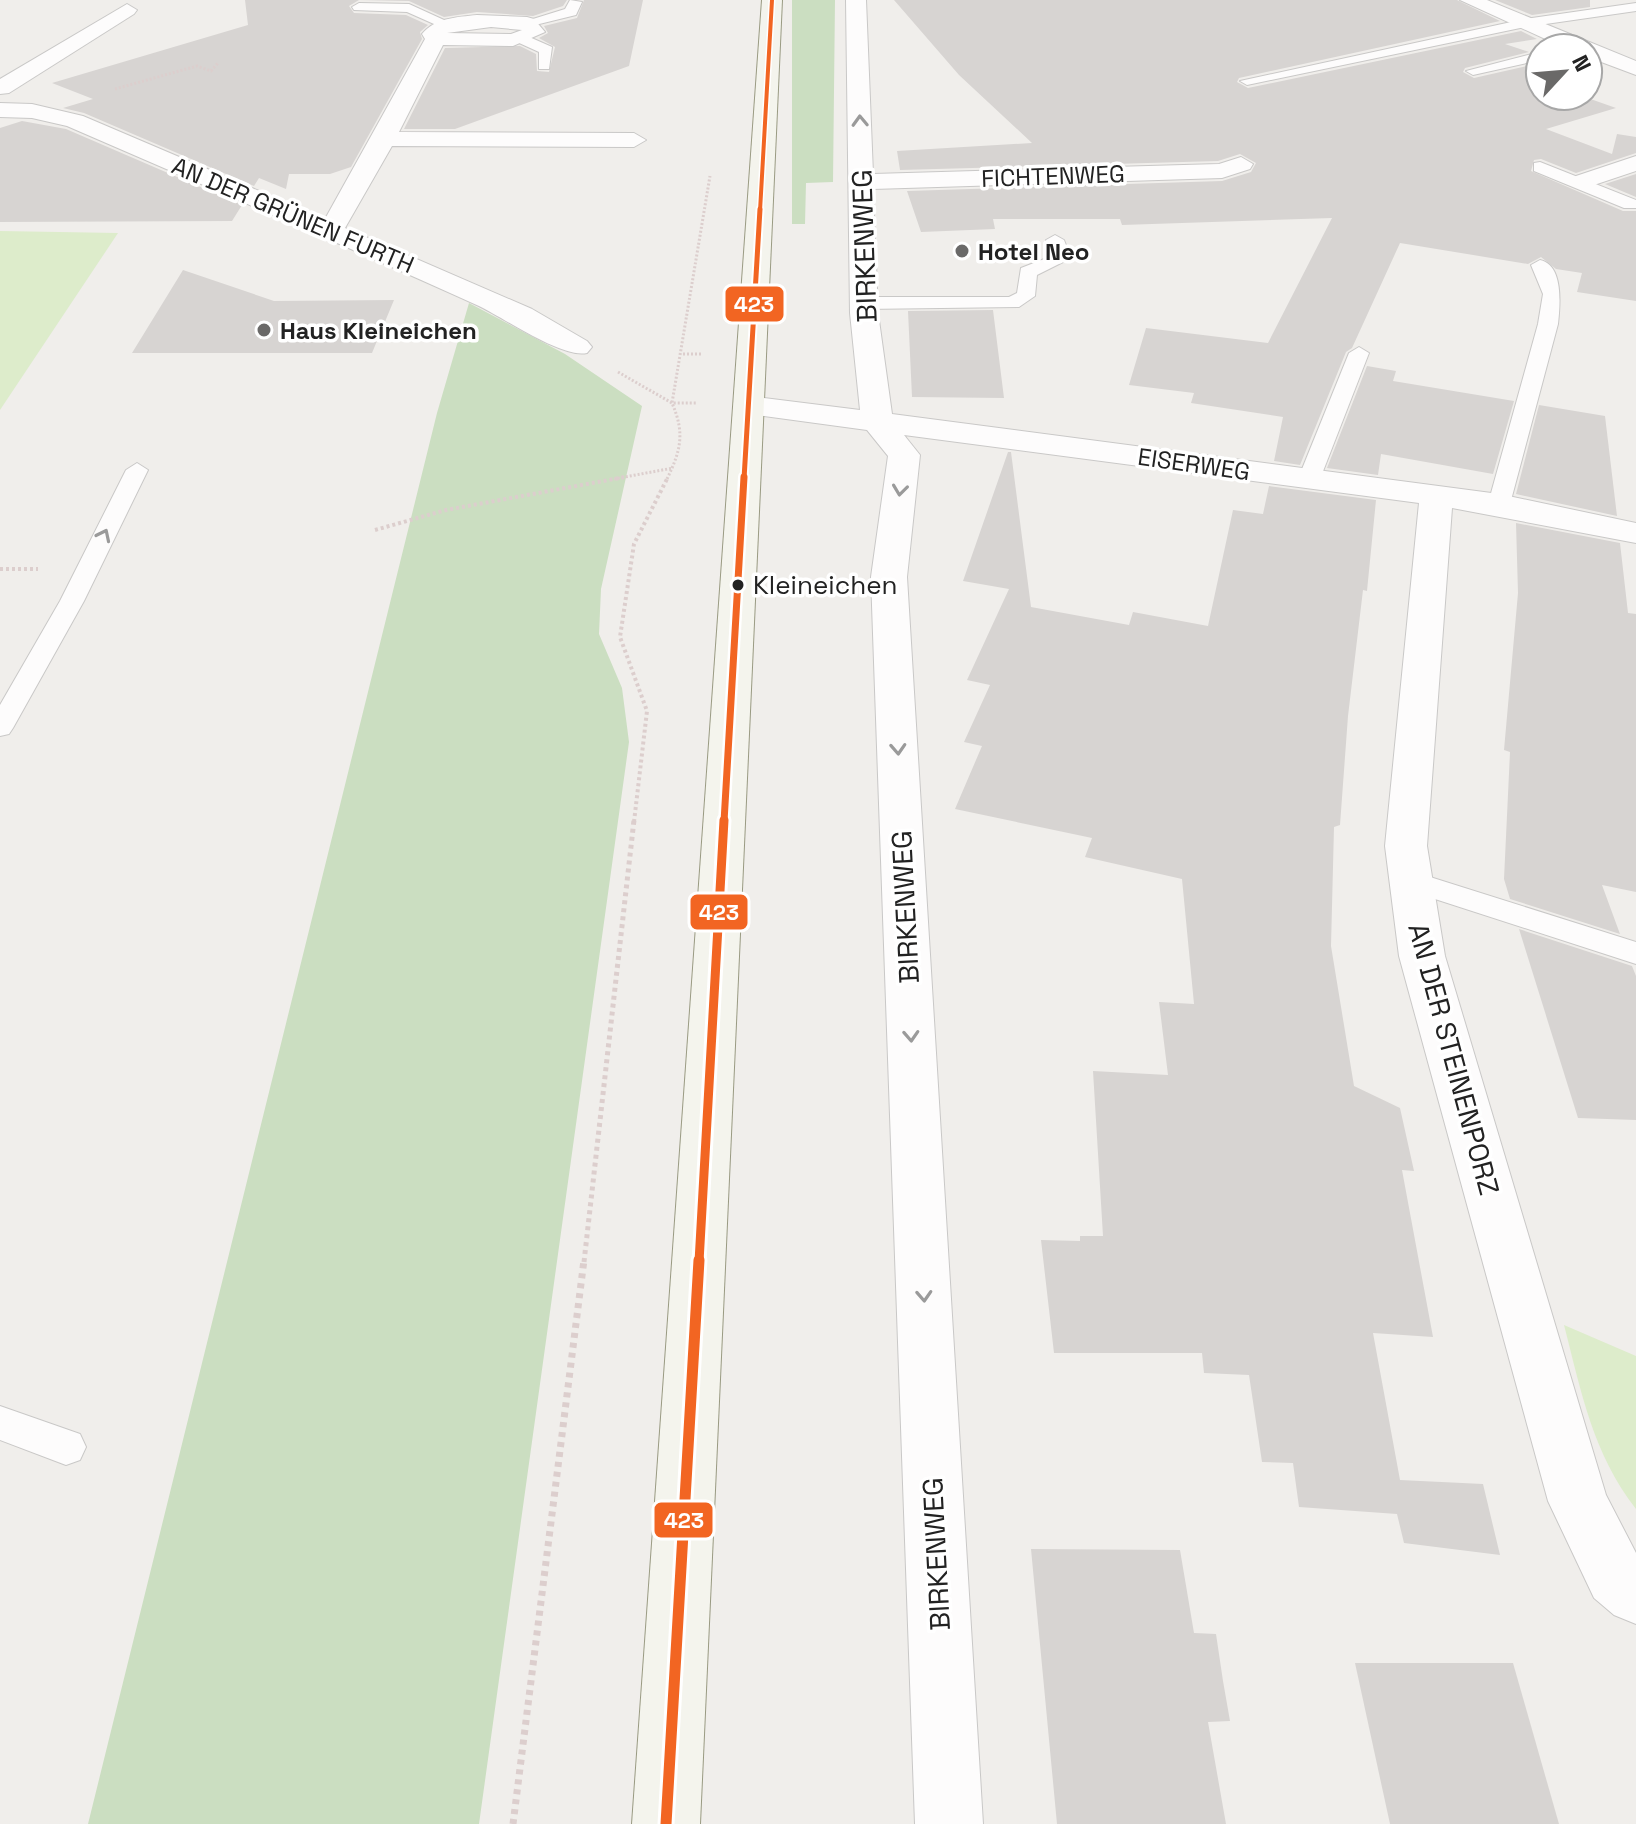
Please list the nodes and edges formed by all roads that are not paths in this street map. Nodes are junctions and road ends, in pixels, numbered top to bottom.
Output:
1 (772, 0) edge
2 (856, 0) edge
3 (1470, 0) edge
4 (575, 2) edge
5 (359, 7) dead end
6 (1636, 7) edge
7 (127, 10) dead end
8 (1527, 24) junction
9 (524, 31) junction
10 (442, 32) junction
11 (1546, 32) edge
12 (1604, 56) edge
13 (1524, 60) edge
14 (544, 66) dead end
15 (1636, 69) edge
16 (1473, 71) dead end
17 (1247, 81) dead end
18 (0, 89) edge
19 (0, 110) edge
20 (381, 139) junction
21 (634, 140) dead end
22 (1636, 163) edge
23 (1241, 164) dead end
24 (1540, 167) dead end
25 (863, 182) junction
26 (1582, 182) junction
27 (1630, 204) dead end
28 (329, 232) junction
29 (1055, 240) dead end
30 (1540, 265) dead end
31 (864, 303) junction
32 (577, 347) road end
33 (1359, 353) dead end
34 (749, 405) junction
35 (877, 422) junction
36 (137, 470) dead end
37 (1309, 479) junction
38 (1436, 496) junction
39 (1499, 504) junction
40 (1636, 533) edge
41 (0, 728) edge
42 (1411, 881) junction
43 (1636, 953) edge
44 (0, 1423) edge
45 (66, 1447) dead end
46 (1636, 1594) edge
47 (666, 1824) edge
48 (949, 1824) edge

1 - 34 main road
25 -> 2 street, BIRKENWEG
3 - 8 street
4 - 9 lane
5 - 10 lane
6 - 8 lane
7 - 18 street
8 - 11 street
8 - 17 lane
9 - 10 street
9 - 14 lane
10 - 20 street
12 - 15 street
13 - 16 lane
19 - 28 street, AN DER GRÜNEN FURTH
20 - 21 street
20 - 28 street
22 - 26 street
23 - 25 street, FICHTENWEG
24 - 26 lane
25 - 31 street, BIRKENWEG
26 - 27 lane
28 - 32 street, AN DER GRÜNEN FURTH
29 - 31 lane
30 - 39 lane
31 - 35 street, BIRKENWEG
33 - 37 lane
34 - 35 street, EISERWEG
34 - 47 main road
35 - 37 street, EISERWEG
35 -> 48 street, BIRKENWEG
41 -> 36 lane
37 - 38 street, EISERWEG
38 - 39 street, EISERWEG
38 - 42 street, AN DER STEINENPORZ
39 - 40 street, EISERWEG
42 - 43 lane
42 - 46 street, AN DER STEINENPORZ
44 - 45 lane

